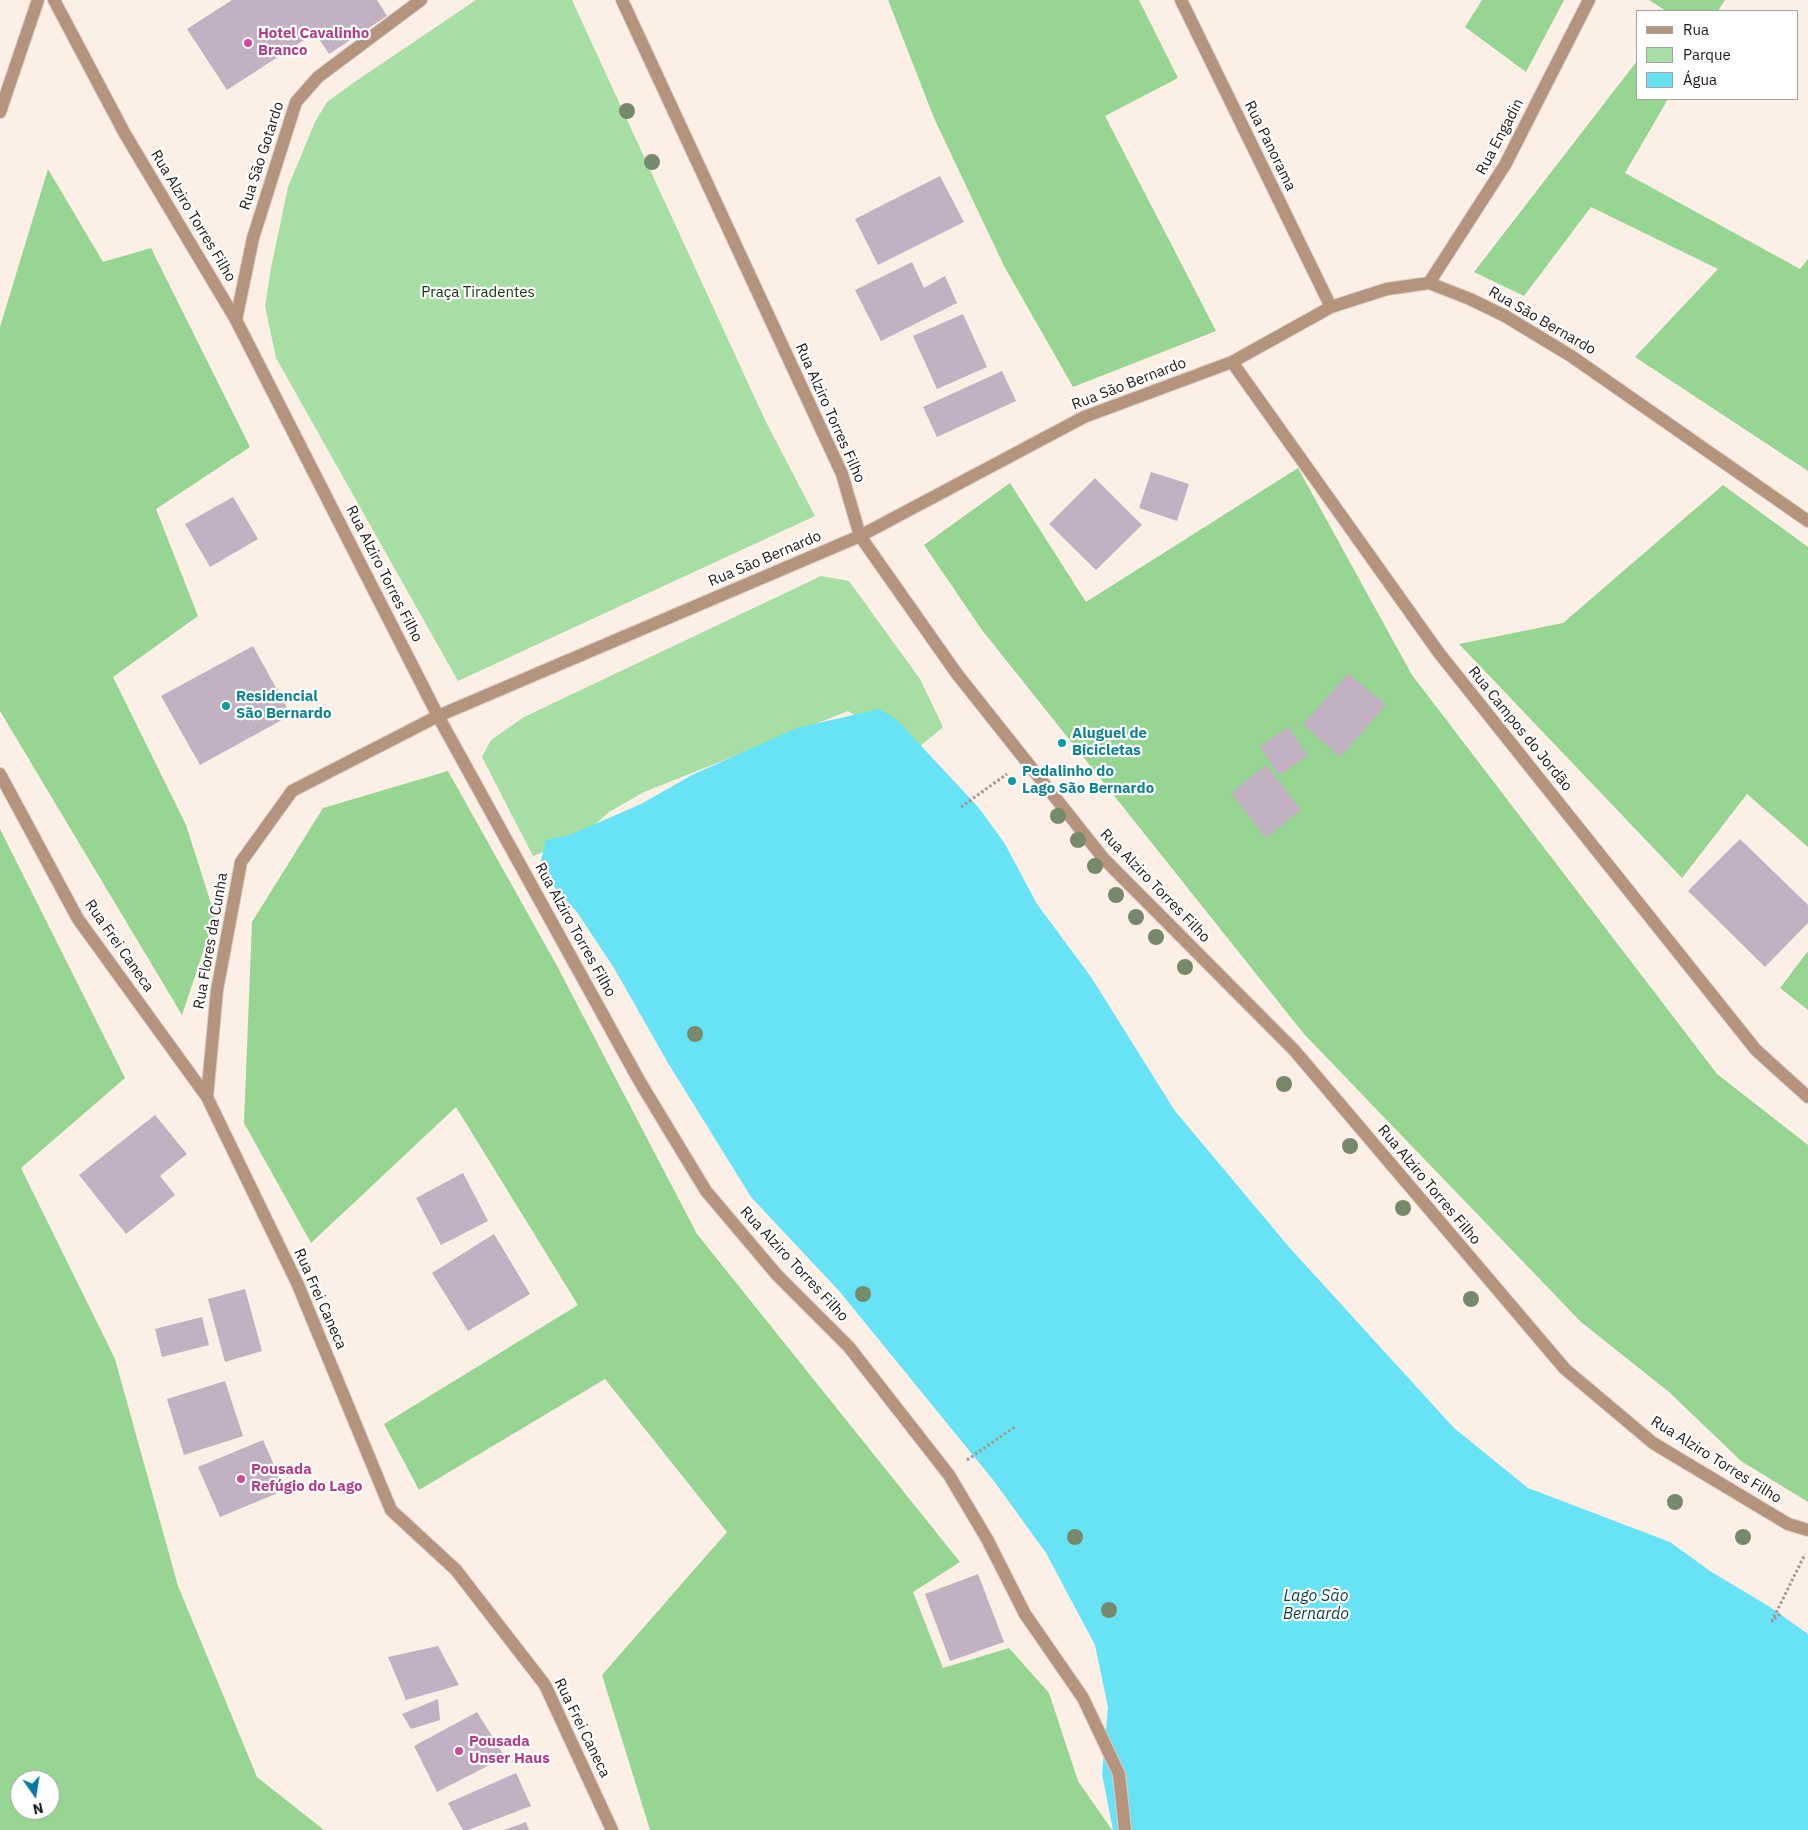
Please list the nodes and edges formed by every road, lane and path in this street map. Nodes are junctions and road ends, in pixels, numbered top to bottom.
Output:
1 (38, 0) edge
2 (54, 0) edge
3 (421, 0) edge
4 (622, 0) edge
5 (1181, 0) edge
6 (1589, 0) edge
7 (0, 112) edge
8 (1429, 283) junction
9 (1331, 307) junction
10 (236, 320) junction
11 (1232, 362) junction
12 (1808, 521) edge
13 (860, 536) junction
14 (438, 716) junction
15 (1009, 772) dead end
16 (0, 774) edge
17 (960, 807) dead end
18 (207, 1097) junction
19 (1808, 1097) edge
20 (1016, 1426) dead end
21 (949, 1475) junction
22 (1808, 1530) edge
23 (1808, 1549) edge
24 (1780, 1614) dead end
25 (612, 1830) edge
26 (1125, 1830) edge

1 - 7 street
2 - 10 street, Rua Alziro Torres Filho
3 - 10 street, Rua São Gotardo
4 - 13 street, Rua Alziro Torres Filho
5 - 9 street, Rua Panorama
6 - 8 street, Rua Engadin
8 - 9 street, Rua São Bernardo
8 - 12 street, Rua São Bernardo
9 - 11 street, Rua São Bernardo
10 - 14 street, Rua Alziro Torres Filho
11 - 13 street, Rua São Bernardo
11 - 19 street, Rua Campos do Jordão
13 - 14 street, Rua São Bernardo
13 - 22 street, Rua Alziro Torres Filho
14 - 18 street, Rua Flores da Cunha
14 - 21 street, Rua Alziro Torres Filho
15 - 17 path
16 - 18 street, Rua Frei Caneca
18 - 25 street, Rua Frei Caneca
20 - 21 path
21 - 26 street, Rua Alziro Torres Filho
23 - 24 path

